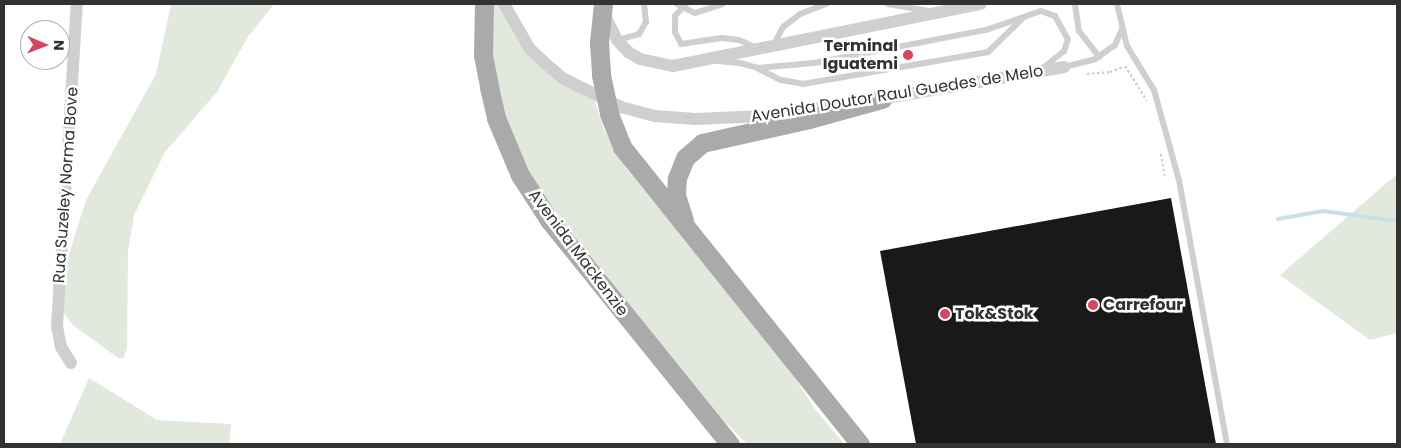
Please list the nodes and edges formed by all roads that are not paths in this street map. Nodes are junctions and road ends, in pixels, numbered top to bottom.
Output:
1 (77, 4) edge
2 (484, 4) edge
3 (504, 4) edge
4 (644, 4) edge
5 (723, 4) edge
6 (826, 4) edge
7 (888, 4) edge
8 (982, 4) edge
9 (1075, 4) edge
10 (1117, 4) edge
11 (681, 5) edge
12 (603, 7) edge
13 (937, 13) junction
14 (1025, 16) junction
15 (1122, 29) junction
16 (617, 40) junction
17 (773, 46) junction
18 (759, 49) junction
19 (1099, 57) junction
20 (704, 61) junction
21 (1064, 67) joint
22 (757, 68) junction
23 (1033, 75) junction
24 (882, 99) junction
25 (688, 233) junction
26 (71, 363) dead end
27 (730, 444) edge
28 (860, 444) edge
29 (1227, 444) edge

1 - 26 street, Rua Suzeley Norma Bove
2 - 27 main road, Avenida Mackenzie
3 - 24 street, Avenida Doutor Raul Guedes de Melo
4 - 16 lane
5 - 11 lane
6 - 17 lane
7 - 13 lane
8 - 13 street
9 - 19 lane
10 - 15 lane
11 - 18 lane
12 - 16 street
12 - 25 main road
13 - 17 street
14 - 22 lane
14 - 22 lane
14 - 23 lane
15 - 19 lane
15 - 29 lane
16 - 20 street
17 - 18 street
18 - 20 street
19 - 21 lane
20 - 22 lane
21 - 23 street, Avenida Doutor Raul Guedes de Melo
23 - 24 street, Avenida Doutor Raul Guedes de Melo
24 - 25 main road
25 - 28 main road

